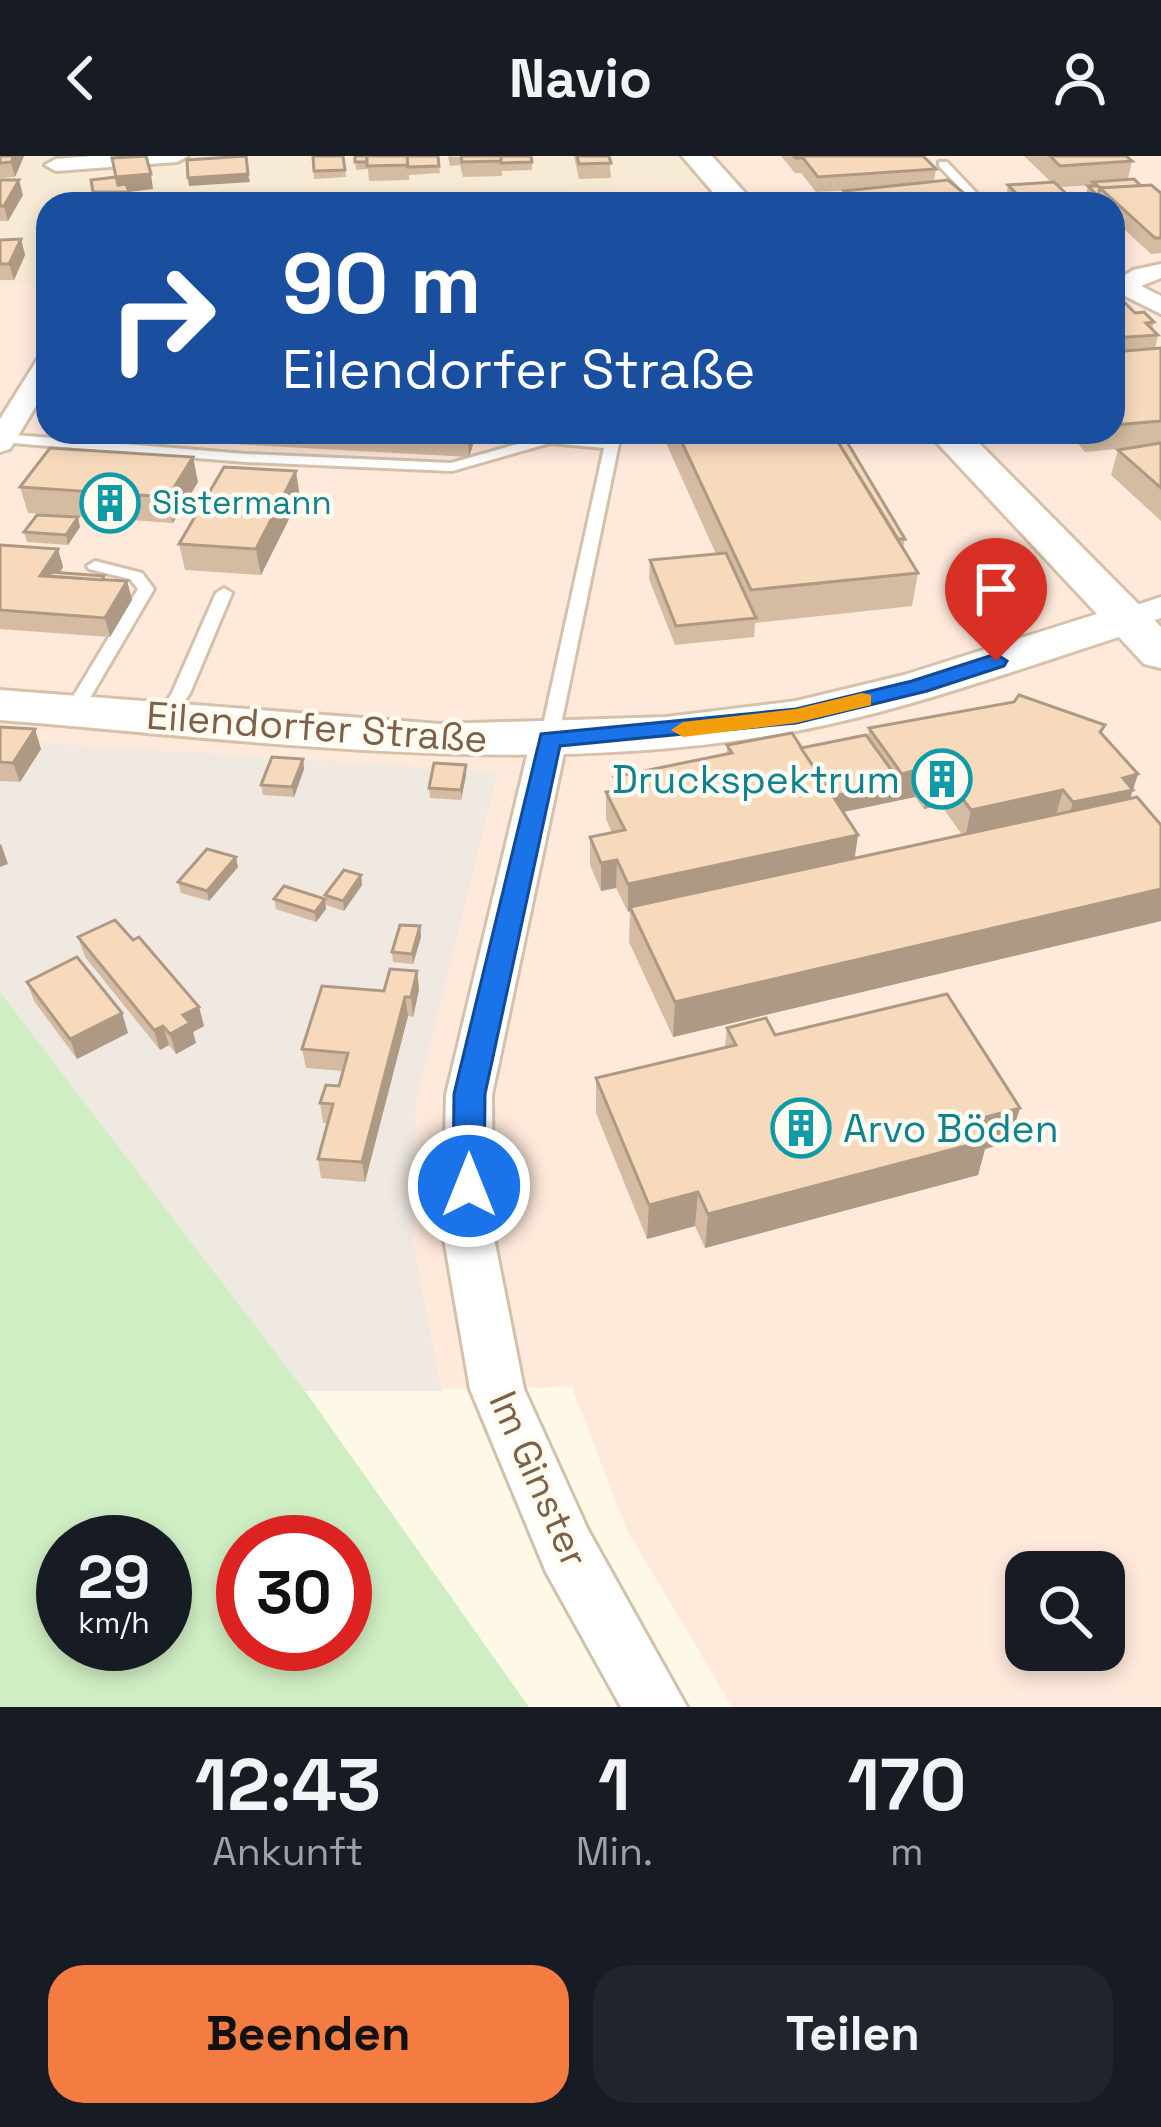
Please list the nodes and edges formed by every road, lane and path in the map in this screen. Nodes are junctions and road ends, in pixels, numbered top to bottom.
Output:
1 (177, 156) edge
2 (696, 156) edge
3 (56, 160) edge
4 (943, 164) dead end
5 (58, 192) dead end
6 (729, 192) edge
7 (970, 192) edge
8 (1161, 271) edge
9 (1125, 282) edge
10 (1125, 289) edge
11 (1161, 306) edge
12 (36, 383) edge
13 (2, 441) edge
14 (36, 443) edge
15 (45, 444) edge
16 (532, 444) edge
17 (612, 444) edge
18 (959, 444) edge
19 (95, 566) dead end
20 (224, 593) dead end
21 (1143, 613) edge
22 (1161, 654) edge
23 (0, 705) edge
24 (74, 710) junction
25 (165, 718) junction
26 (549, 739) junction
27 (656, 1707) edge

1 - 3 street
2 - 6 street
3 - 5 street
4 - 7 lane
8 - 9 street
10 - 11 street
12 - 13 street
13 - 14 lane
15 - 16 lane
17 - 26 lane
18 - 21 street
19 - 24 lane
20 - 25 lane
21 - 22 street
21 - 26 street, Eilendorfer Straße
23 - 24 street, Eilendorfer Straße
24 - 25 street, Eilendorfer Straße
25 - 26 street, Eilendorfer Straße
26 - 27 street, Im Ginster

